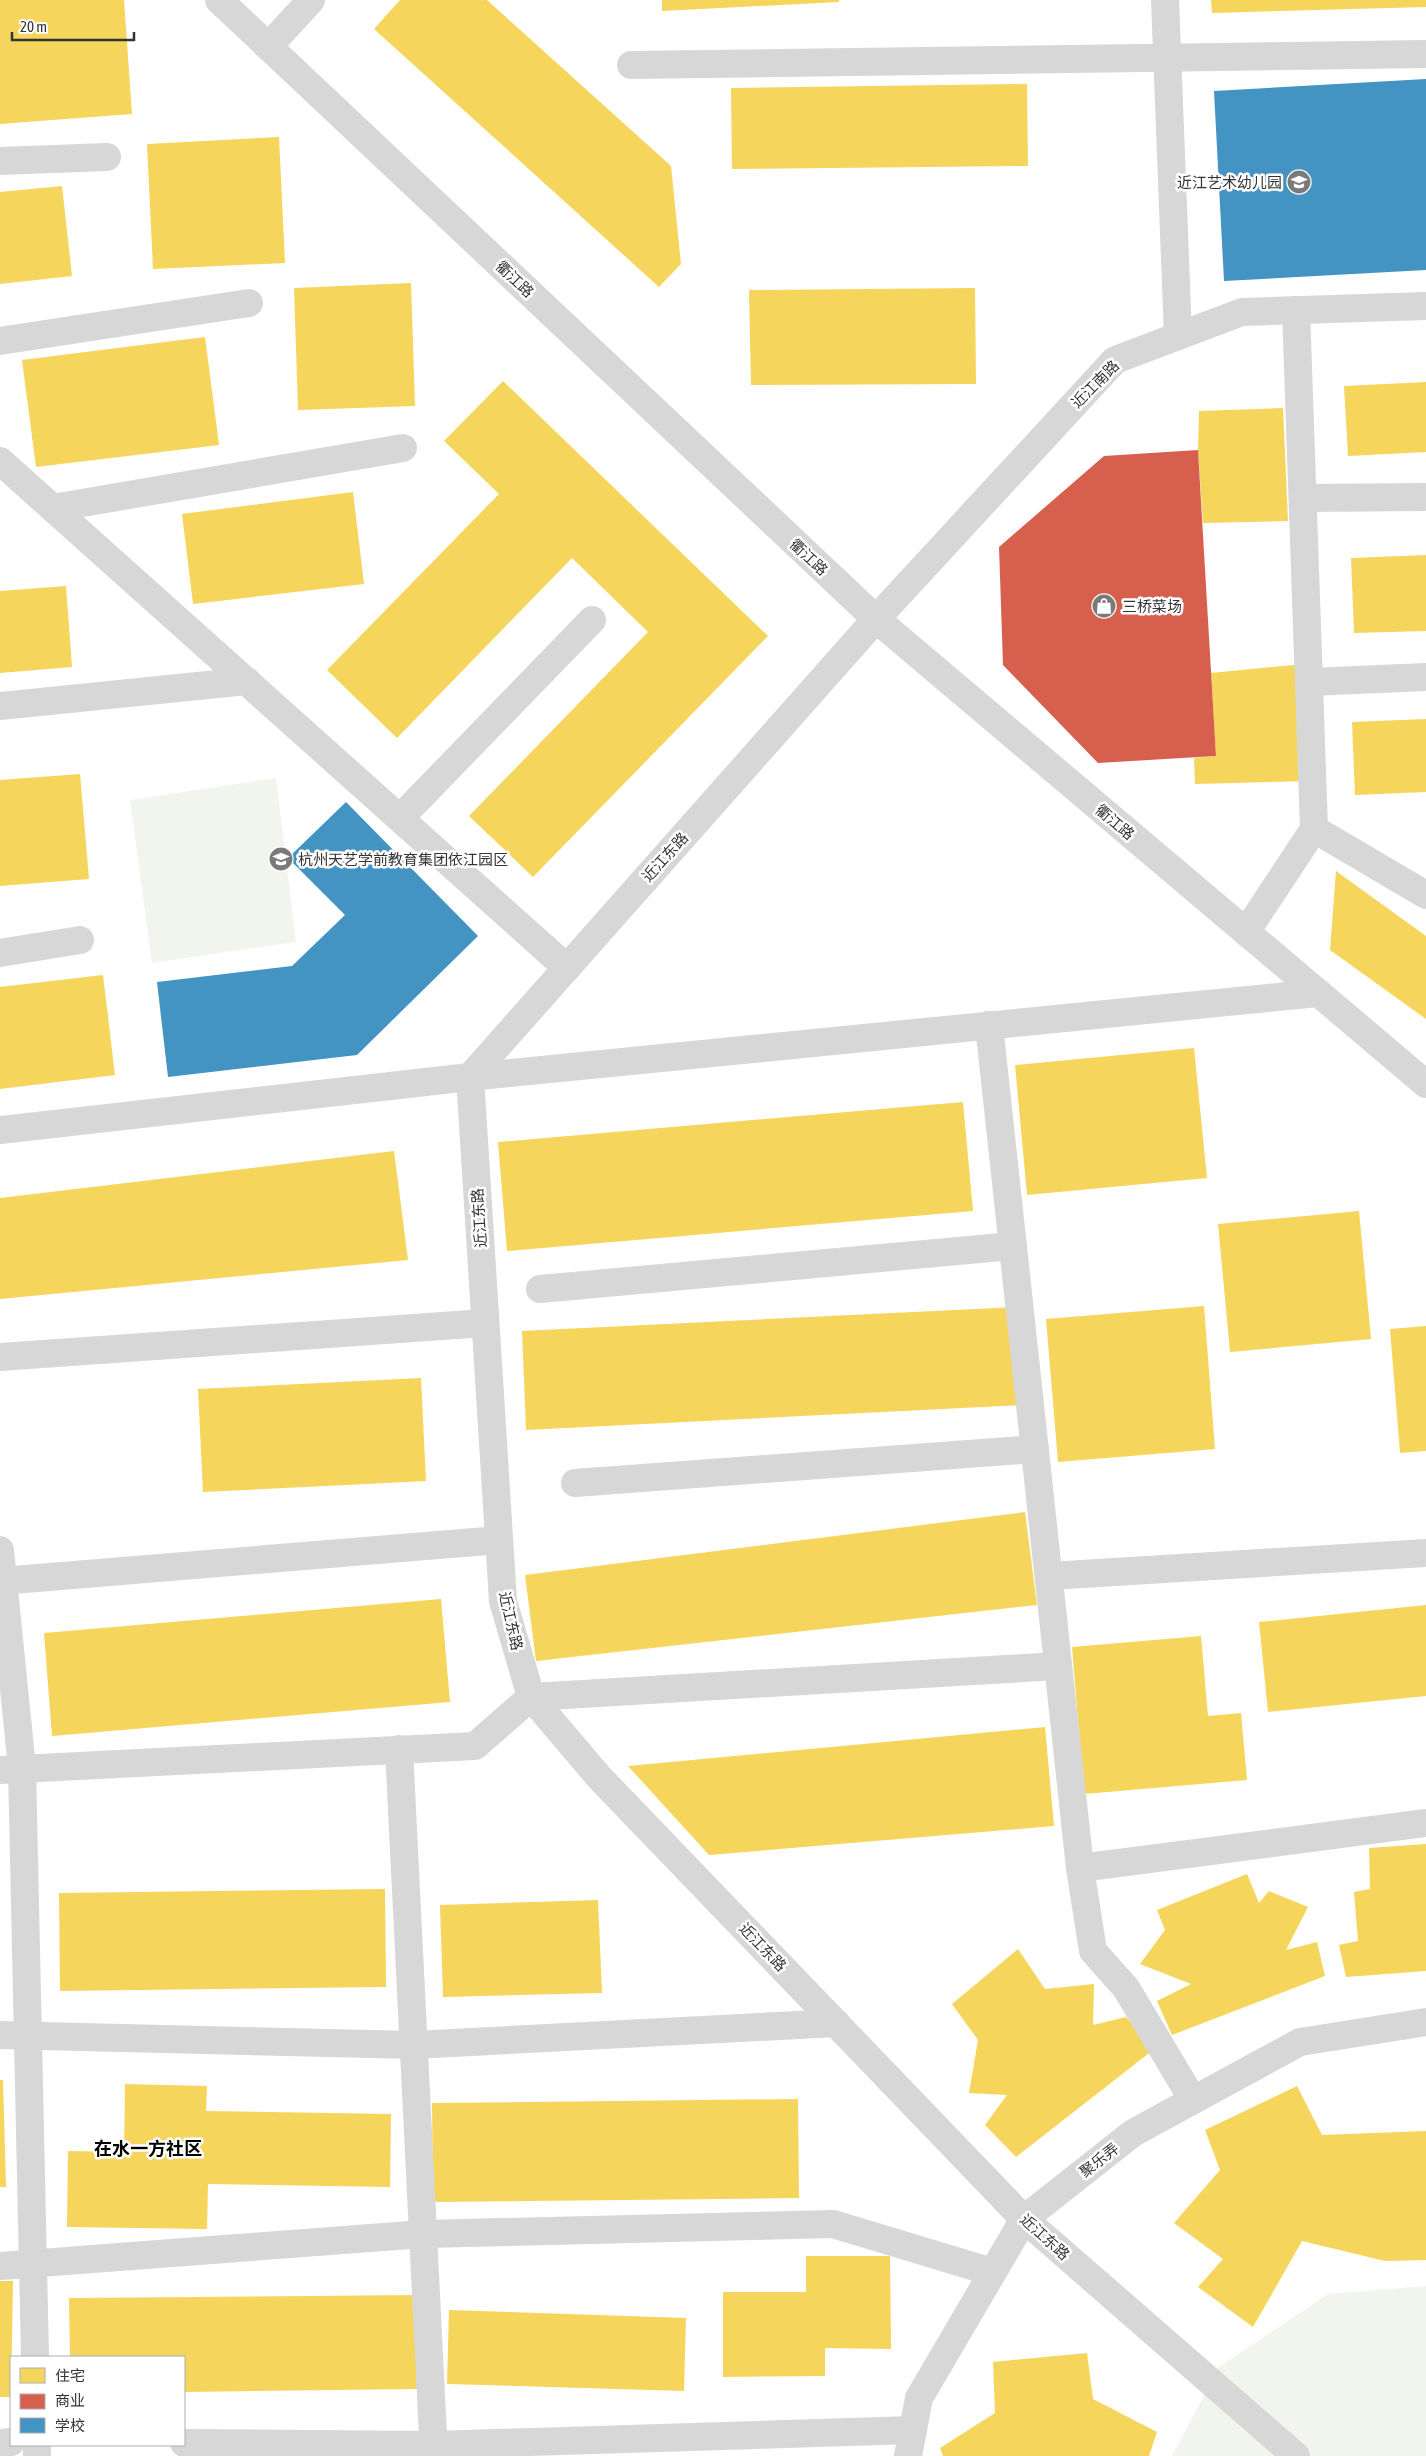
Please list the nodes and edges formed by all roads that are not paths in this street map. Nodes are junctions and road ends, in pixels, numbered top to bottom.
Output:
1 (219, 0) edge
2 (311, 0) edge
3 (1165, 0) edge
4 (268, 47) junction
5 (1426, 54) edge
6 (1167, 59) junction
7 (632, 65) dead end
8 (107, 157) dead end
9 (0, 161) edge
10 (248, 302) dead end
11 (1426, 306) edge
12 (1296, 310) junction
13 (1178, 336) junction
14 (0, 341) edge
15 (403, 448) dead end
16 (0, 461) edge
17 (1426, 497) edge
18 (1302, 498) junction
19 (53, 508) junction
20 (592, 620) dead end
21 (876, 620) junction
22 (1426, 677) edge
23 (247, 681) junction
24 (1309, 682) junction
25 (0, 706) edge
26 (400, 818) junction
27 (1314, 829) junction
28 (1426, 895) edge
29 (1246, 932) junction
30 (80, 940) dead end
31 (0, 954) edge
32 (567, 968) junction
33 (1318, 993) junction
34 (989, 1025) junction
35 (470, 1077) junction
36 (1426, 1084) edge
37 (0, 1130) edge
38 (1013, 1246) junction
39 (540, 1289) dead end
40 (485, 1323) junction
41 (0, 1357) edge
42 (1035, 1449) junction
43 (575, 1483) dead end
44 (499, 1540) junction
45 (0, 1550) edge
46 (1426, 1553) edge
47 (1049, 1576) junction
48 (2, 1580) edge
49 (1058, 1666) junction
50 (530, 1697) junction
51 (399, 1749) junction
52 (11, 1769) edge
53 (1426, 1823) edge
54 (1080, 1868) junction
55 (1426, 2022) edge
56 (836, 2023) junction
57 (0, 2035) edge
58 (28, 2036) junction
59 (414, 2045) junction
60 (1194, 2100) junction
61 (1024, 2219) junction
62 (423, 2234) junction
63 (33, 2265) junction
64 (0, 2266) edge
65 (992, 2272) junction
66 (35, 2356) edge
67 (185, 2443) edge
68 (910, 2443) edge
69 (434, 2450) edge
70 (1296, 2456) edge

1 - 4 street, 衢江路
2 - 4 street
3 - 6 street
4 - 21 street, 衢江路
5 - 6 street
6 - 7 street
6 - 13 street
8 - 9 street
10 - 14 street
11 - 12 street, 近江南路
12 - 13 street, 近江南路
12 - 18 street
13 - 21 street, 近江南路
15 - 19 street
16 - 19 street
17 - 18 street
18 - 24 street
19 - 23 street
20 - 26 street
21 - 29 street, 衢江路
21 - 32 street, 近江东路
22 - 24 street
23 - 25 street
23 - 26 street
24 - 27 street
26 - 32 street
27 - 28 street
27 - 29 street
29 - 33 street, 衢江路
30 - 31 street
32 - 35 street, 近江东路
33 - 34 street
33 - 36 street, 衢江路
34 - 35 street
34 - 38 street
35 - 37 street
35 - 40 street, 近江东路
38 - 39 street
38 - 42 street
40 - 41 street
40 - 44 street, 近江东路
42 - 43 street
42 - 47 street
44 - 48 street
44 - 50 street, 近江东路
45 - 48 street
46 - 47 street
47 - 49 street
48 - 52 street
49 - 50 street
49 - 54 street
50 - 51 street
50 - 56 street, 近江东路
51 - 52 street
51 - 59 street
52 - 58 street
53 - 54 street
54 - 60 street
55 - 60 street, 聚乐弄
56 - 59 street
56 - 61 street, 近江东路
57 - 58 street
58 - 59 street
58 - 63 street
59 - 62 street
60 - 61 street, 聚乐弄
61 - 65 street, 聚乐弄
61 - 70 street, 近江东路
62 - 63 street
62 - 65 street
62 - 69 street
63 - 64 street
63 - 66 street
65 - 68 street, 聚乐弄
67 - 69 street
68 - 69 street

